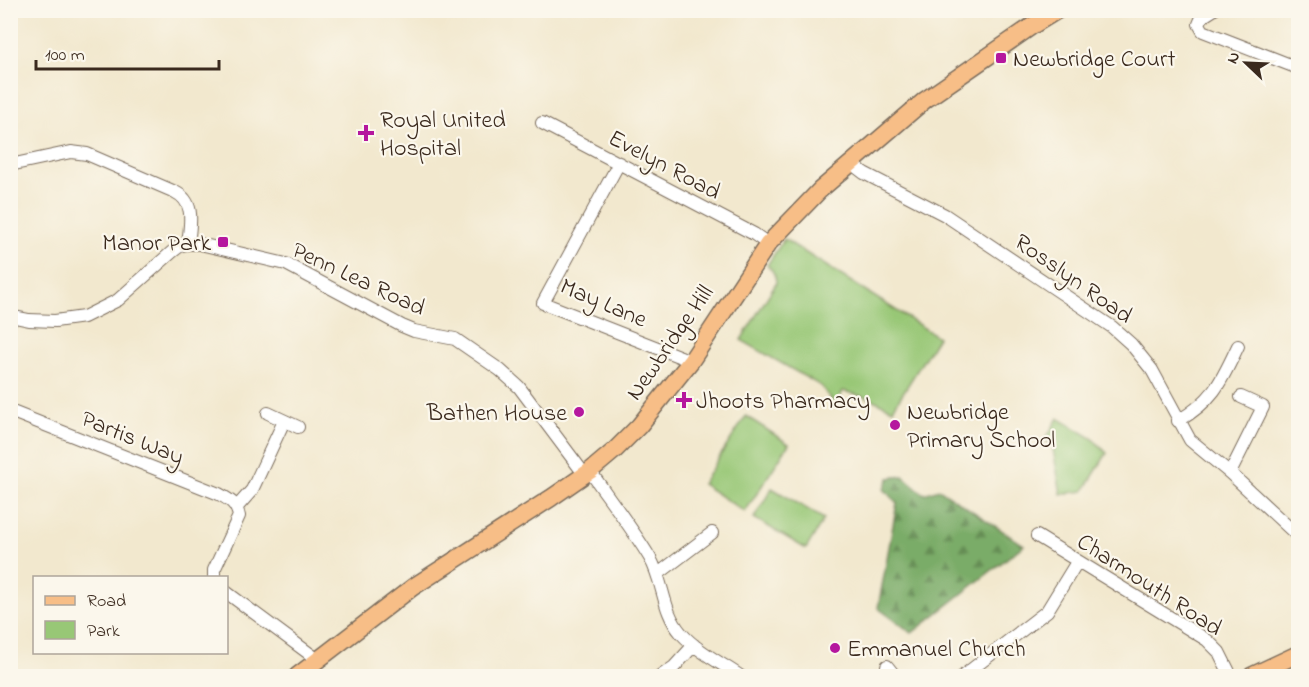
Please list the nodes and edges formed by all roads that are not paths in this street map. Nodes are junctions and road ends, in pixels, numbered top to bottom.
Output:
1 (1058, 10) edge
2 (1213, 10) edge
3 (1299, 68) edge
4 (542, 123) dead end
5 (620, 163) junction
6 (851, 163) junction
7 (10, 165) edge
8 (188, 244) junction
9 (768, 244) junction
10 (10, 316) edge
11 (1238, 346) dead end
12 (691, 361) junction
13 (1241, 397) dead end
14 (10, 411) edge
15 (268, 413) dead end
16 (284, 421) junction
17 (1178, 421) junction
18 (298, 427) dead end
19 (588, 473) junction
20 (1230, 473) junction
21 (237, 507) junction
22 (712, 532) dead end
23 (1037, 536) dead end
24 (1299, 536) edge
25 (1077, 562) junction
26 (658, 574) junction
27 (214, 576) edge
28 (228, 593) edge
29 (694, 645) junction
30 (1299, 654) edge
31 (318, 660) junction
32 (297, 676) edge
33 (661, 676) edge
34 (740, 676) edge
35 (963, 676) edge
36 (1231, 676) edge
37 (1251, 676) edge

1 - 6 main road, Newbridge Hill
2 - 3 street
4 - 5 street, Evelyn Road
5 - 9 street, Evelyn Road
5 - 12 street, May Lane
6 - 9 main road, Newbridge Hill
6 - 17 street, Rosslyn Road
7 - 8 street
8 - 10 street
8 - 19 street, Penn Lea Road
9 - 12 main road, Newbridge Hill
11 - 17 street
12 - 19 main road, Newbridge Hill
13 - 20 street
14 - 21 street, Partis Way
15 - 16 street
16 - 18 street
16 - 21 street
17 - 20 street, Rosslyn Road
19 - 26 street, Penn Lea Road
19 - 31 main road, Newbridge Hill
20 - 24 street, Rosslyn Road
21 - 27 street
22 - 26 street
23 - 25 street, Charmouth Road
25 - 35 street
25 - 36 street, Charmouth Road
26 - 29 street, Penn Lea Road
28 - 31 street
29 - 33 street
29 - 34 street, Penn Lea Road
30 - 37 main road
31 - 32 main road, Newbridge Hill

